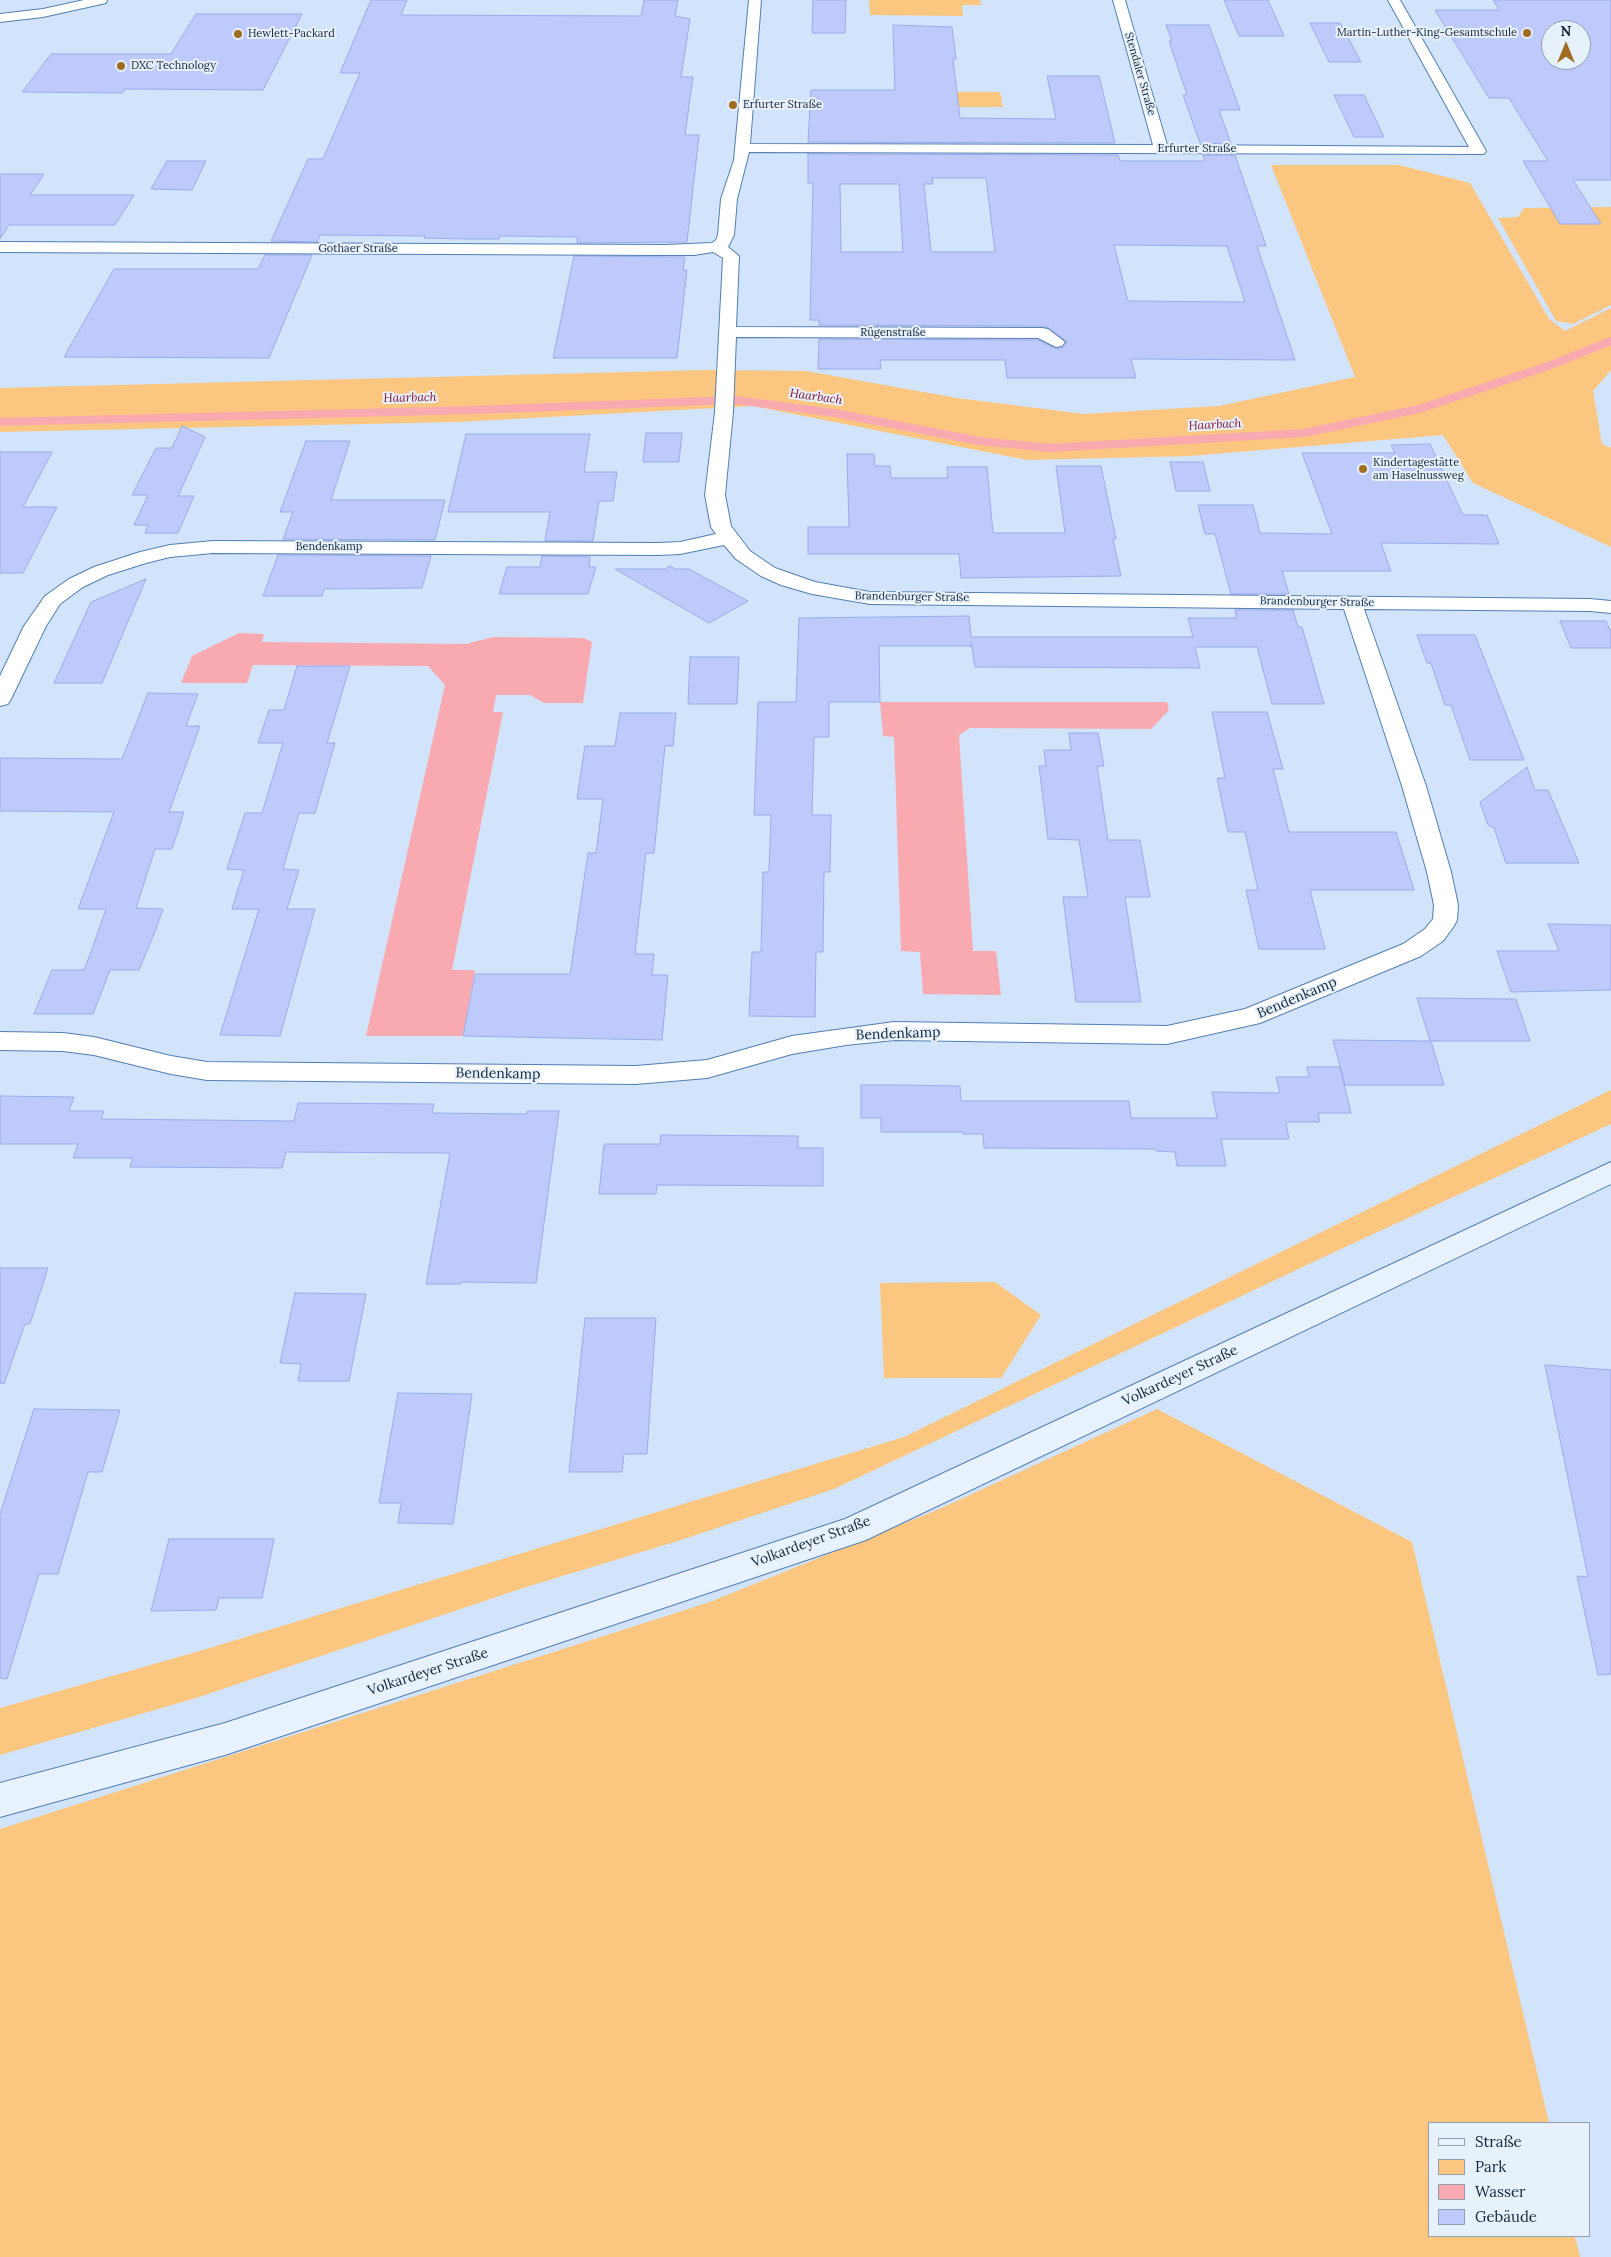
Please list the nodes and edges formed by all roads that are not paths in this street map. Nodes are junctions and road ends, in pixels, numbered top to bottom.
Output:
1 (101, 0) edge
2 (755, 0) edge
3 (1118, 0) edge
4 (1394, 0) edge
5 (0, 18) edge
6 (742, 148) junction
7 (1161, 149) junction
8 (0, 247) edge
9 (716, 247) junction
10 (728, 332) junction
11 (1056, 342) dead end
12 (728, 538) junction
13 (1352, 603) junction
14 (1611, 607) edge
15 (0, 699) edge
16 (0, 1041) edge
17 (1611, 1172) edge
18 (0, 1800) edge

1 - 5 street
2 - 6 street
3 - 7 street, Stendaler Straße
4 - 7 street, Erfurter Straße
6 - 7 street, Erfurter Straße
6 - 9 street
8 - 9 street, Gothaer Straße
9 - 10 street, Brandenburger Straße
10 - 11 street, Rügenstraße
10 - 12 street, Brandenburger Straße
12 - 13 street, Brandenburger Straße
12 - 15 street, Bendenkamp
13 - 14 street, Brandenburger Straße
13 - 16 street, Bendenkamp
17 - 18 main road, Volkardeyer Straße

